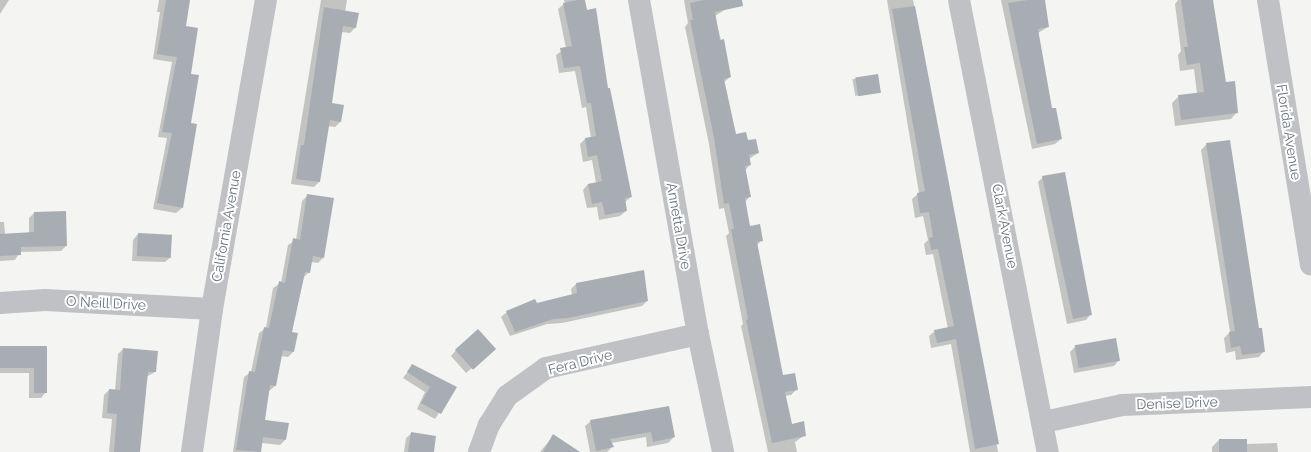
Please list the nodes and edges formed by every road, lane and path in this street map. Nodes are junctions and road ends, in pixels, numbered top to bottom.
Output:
1 (266, 0) edge
2 (639, 0) edge
3 (959, 0) edge
4 (1268, 0) edge
5 (1311, 265) edge
6 (0, 303) edge
7 (212, 309) junction
8 (698, 334) junction
9 (1311, 397) edge
10 (1044, 422) junction
11 (192, 452) edge
12 (479, 452) edge
13 (723, 452) edge
14 (1048, 452) edge

1 - 7 street, California Avenue
2 - 8 street, Annetta Drive
3 - 10 street, Clark Avenue
4 - 5 street, Florida Avenue
6 - 7 street, O Neill Drive
7 - 11 street, California Avenue
8 - 12 street, Fera Drive
8 - 13 street, Annetta Drive
9 - 10 street, Denise Drive
10 - 14 street, Clark Avenue

